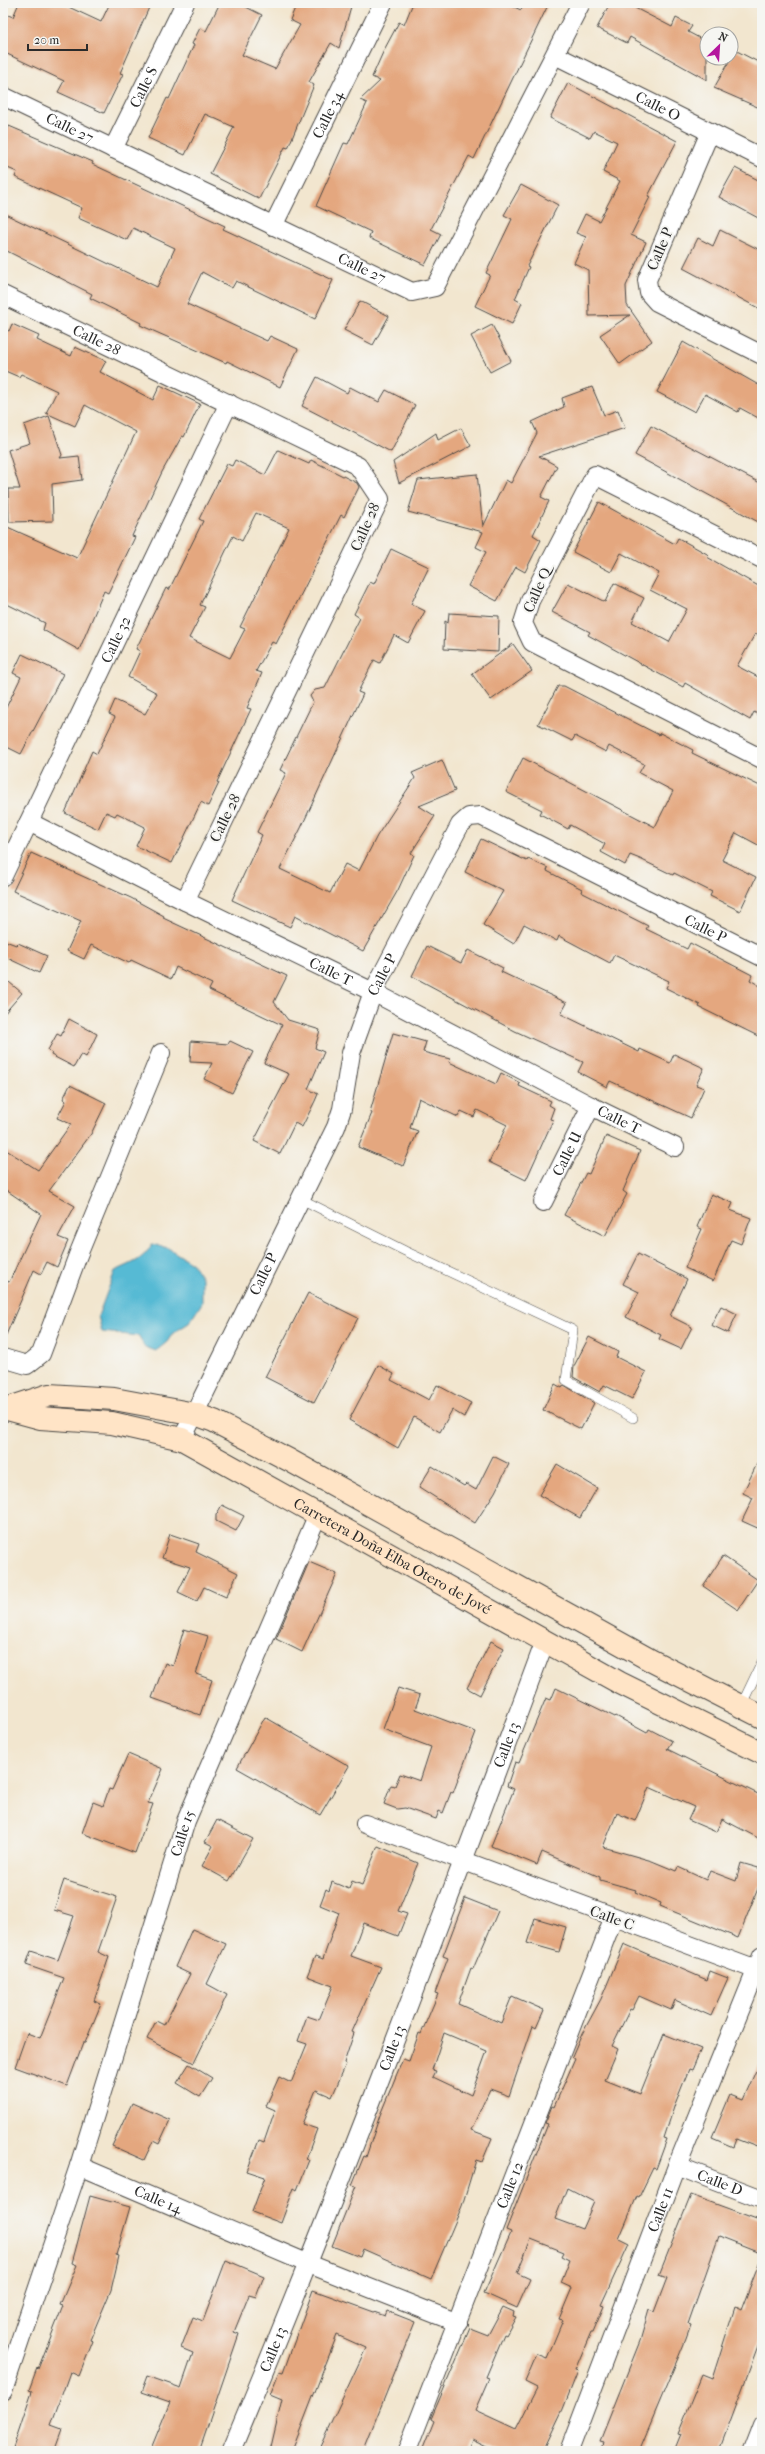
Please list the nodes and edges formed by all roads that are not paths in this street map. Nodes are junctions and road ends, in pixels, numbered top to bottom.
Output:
1 (185, 3) edge
2 (383, 3) edge
3 (581, 3) edge
4 (555, 55) junction
5 (3, 96) edge
6 (710, 132) junction
7 (113, 149) junction
8 (762, 158) edge
9 (273, 226) junction
10 (3, 295) edge
11 (762, 355) edge
12 (229, 403) junction
13 (762, 559) edge
14 (762, 759) edge
15 (29, 822) junction
16 (3, 876) edge
17 (185, 901) junction
18 (762, 958) edge
19 (373, 992) junction
20 (160, 1053) dead end
21 (592, 1106) junction
22 (675, 1147) dead end
23 (301, 1198) junction
24 (543, 1202) dead end
25 (3, 1358) edge
26 (5, 1410) edge
27 (195, 1414) junction
28 (633, 1418) dead end
29 (182, 1439) junction
30 (318, 1514) junction
31 (544, 1641) junction
32 (762, 1662) edge
33 (741, 1706) junction
34 (762, 1717) edge
35 (762, 1753) edge
36 (365, 1824) dead end
37 (463, 1862) junction
38 (613, 1919) junction
39 (760, 1966) edge
40 (79, 2166) junction
41 (677, 2166) junction
42 (762, 2198) edge
43 (309, 2264) junction
44 (458, 2323) junction
45 (3, 2391) edge
46 (762, 2425) edge
47 (231, 2451) edge
48 (408, 2451) edge
49 (569, 2451) edge
50 (752, 2451) edge

1 - 7 street, Calle S
2 - 9 street, Calle 34
3 - 4 street, Calle 27
4 - 6 street, Calle O
4 - 9 street, Calle 27
5 - 7 street, Calle 27
6 - 8 street, Calle O
6 - 11 street, Calle P
7 - 9 street, Calle 27
10 - 12 street, Calle 28
12 - 15 street, Calle 32
12 - 17 street, Calle 28
13 - 14 street, Calle Q
15 - 16 street, Calle 32
15 - 17 street, Calle T
17 - 19 street, Calle T
18 - 19 street, Calle P
19 - 21 street, Calle T
19 - 23 street, Calle P
20 - 25 street
21 - 22 street, Calle T
21 - 24 street, Calle U
23 - 27 street, Calle P
23 - 28 lane
26 - 27 street, Carretera Doña Elba Otero de Jové
26 - 29 street, Carretera Doña Elba Otero de Jové
27 - 29 street, Calle P
27 - 33 street, Carretera Doña Elba Otero de Jové
29 - 30 street, Carretera Doña Elba Otero de Jové
30 - 31 street, Carretera Doña Elba Otero de Jové
30 - 40 street, Calle 15
31 - 35 street, Carretera Doña Elba Otero de Jové
31 - 37 street, Calle 13
32 - 33 lane
33 - 34 street, Carretera Doña Elba Otero de Jové
36 - 37 street, Calle C
37 - 38 street, Calle C
37 - 43 street, Calle 13
38 - 39 street, Calle C
38 - 44 street, Calle 12
39 - 41 street, Calle 11
40 - 43 street, Calle 14
40 - 45 street
41 - 42 street, Calle D
41 - 49 street, Calle 11
43 - 44 street, Calle 14
43 - 47 street, Calle 13
44 - 48 street, Calle 12
46 - 50 street

